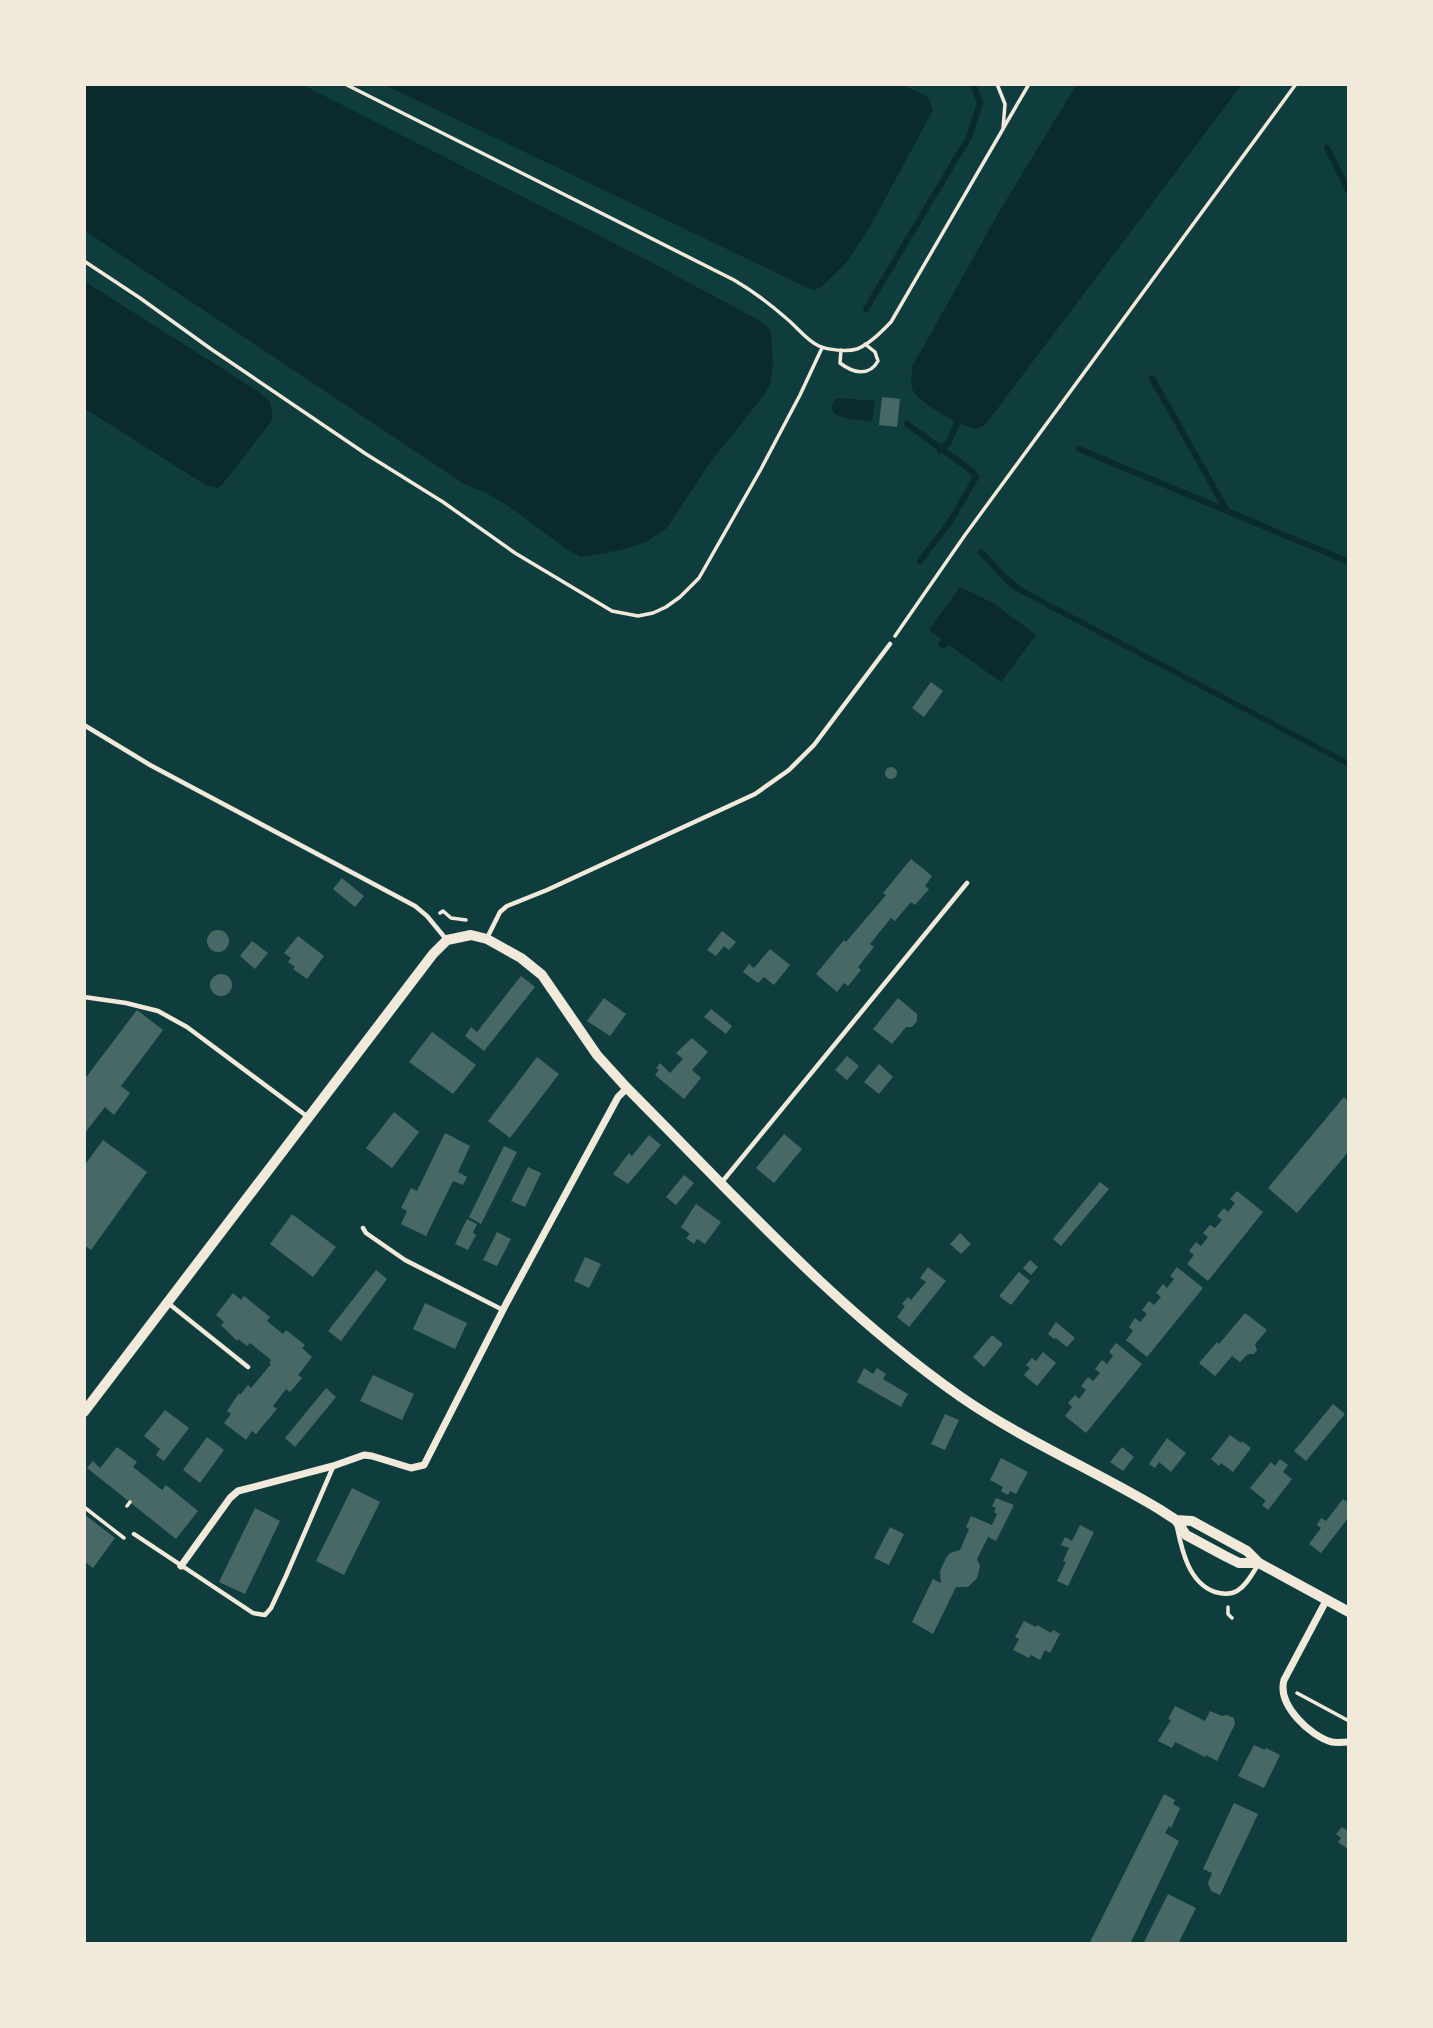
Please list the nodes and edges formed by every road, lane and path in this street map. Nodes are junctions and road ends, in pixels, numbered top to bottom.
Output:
1 (345, 84) edge
2 (997, 84) edge
3 (1029, 84) edge
4 (1296, 84) edge
5 (1003, 129) junction
6 (84, 261) edge
7 (864, 344) junction
8 (822, 348) junction
9 (841, 350) junction
10 (890, 644) joint
11 (84, 725) edge
12 (967, 883) dead end
13 (440, 913) dead end
14 (474, 919) dead end
15 (487, 939) junction
16 (447, 940) junction
17 (84, 997) edge
18 (627, 1088) junction
19 (308, 1117) junction
20 (721, 1183) junction
21 (363, 1228) dead end
22 (167, 1303) junction
23 (503, 1310) junction
24 (248, 1367) dead end
25 (84, 1412) edge
26 (333, 1466) junction
27 (84, 1507) edge
28 (1175, 1520) junction
29 (134, 1534) dead end
30 (122, 1536) dead end
31 (1259, 1563) junction
32 (181, 1566) junction
33 (1326, 1600) junction
34 (1228, 1607) dead end
35 (1349, 1612) edge
36 (1232, 1618) dead end
37 (1283, 1685) junction
38 (1349, 1721) edge
39 (1349, 1742) edge

1 - 8 path
2 - 5 path
3 - 5 path
4 - 10 path
5 - 7 path
6 - 8 path
7 - 9 path
7 - 9 path
8 - 9 path
10 - 15 lane
11 - 16 lane
12 - 20 lane
13 - 14 path
15 - 16 street
15 - 18 street
16 - 19 street
17 - 19 lane
18 - 20 street
18 - 23 street
19 - 22 street
20 - 28 street
21 - 23 lane
22 - 24 lane
22 - 25 street
23 - 26 street
26 - 32 street
26 - 32 lane
27 - 30 path
28 - 31 street
28 - 31 lane
29 - 32 lane
31 - 33 street
33 - 35 street
33 - 37 street
34 - 36 path
37 - 38 path
37 - 39 street

